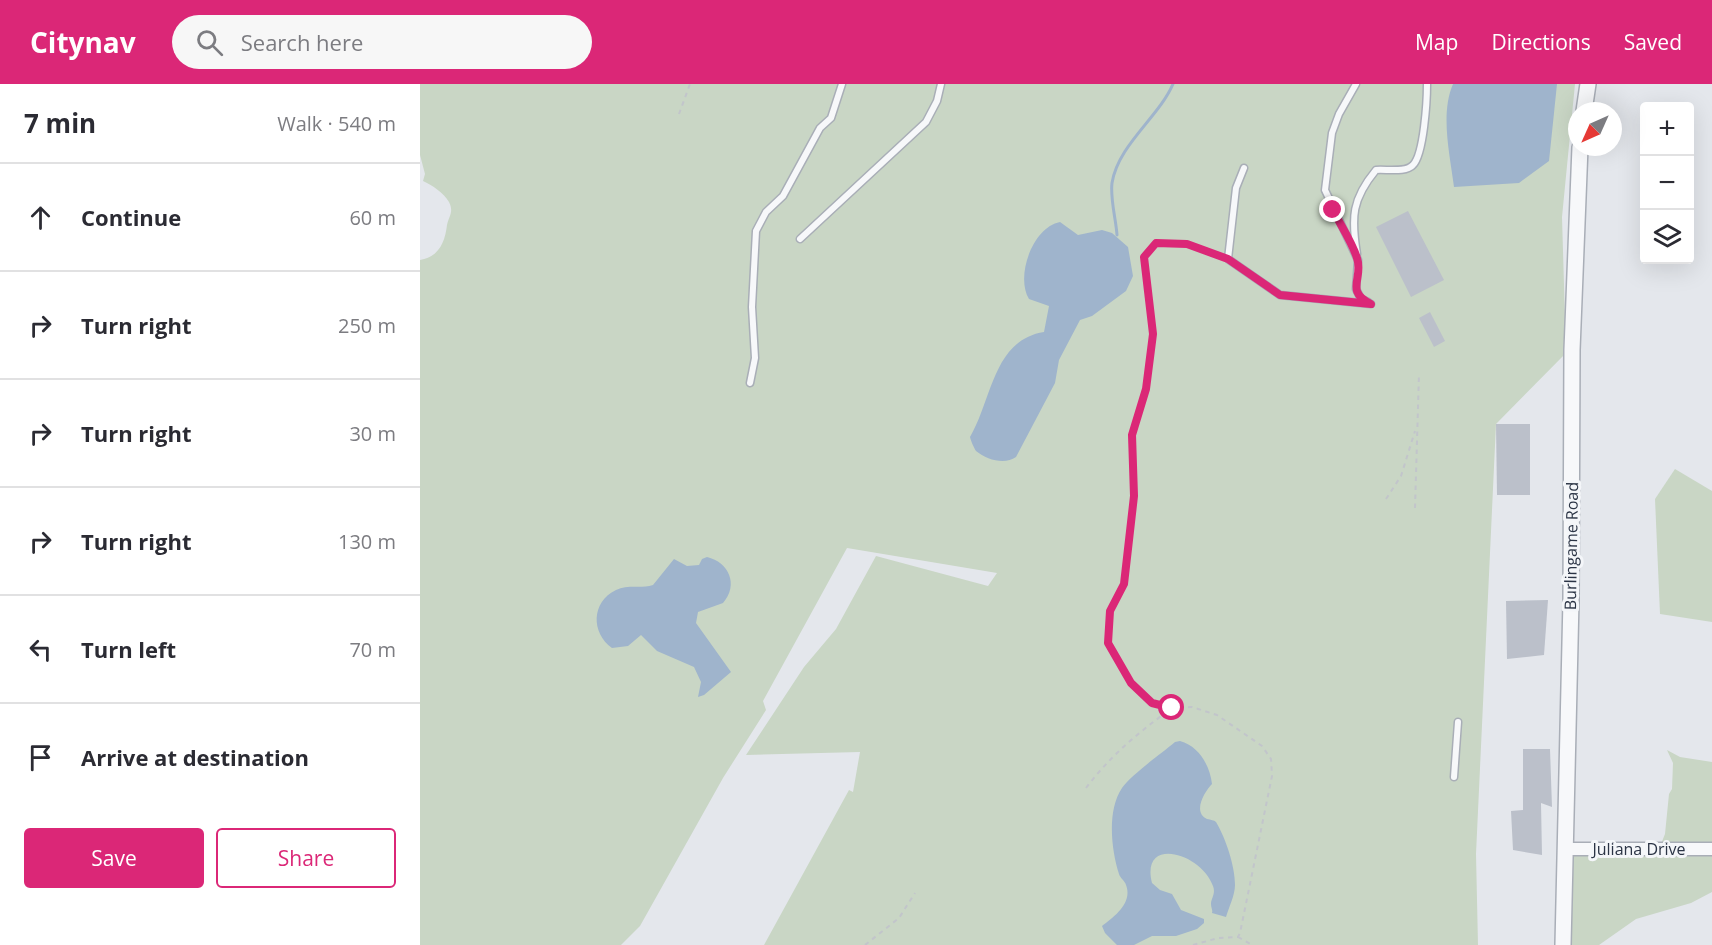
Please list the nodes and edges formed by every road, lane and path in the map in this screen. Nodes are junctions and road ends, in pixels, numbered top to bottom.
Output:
1 (690, 84) edge
2 (842, 84) edge
3 (941, 84) edge
4 (1356, 84) edge
5 (1426, 84) edge
6 (1588, 84) edge
7 (1585, 102) edge
8 (679, 114) dead end
9 (1580, 156) edge
10 (1244, 168) dead end
11 (800, 239) dead end
12 (1228, 259) junction
13 (1358, 260) junction
14 (1419, 374) dead end
15 (750, 383) dead end
16 (1417, 427) junction
17 (1386, 499) dead end
18 (1414, 508) dead end
19 (1172, 708) junction
20 (1458, 722) dead end
21 (1454, 777) dead end
22 (1086, 788) dead end
23 (1565, 849) junction
24 (1712, 849) edge
25 (915, 893) dead end
26 (1238, 937) junction
27 (865, 945) edge
28 (1193, 945) edge
29 (1252, 945) edge
30 (1563, 945) edge

1 - 8 path
2 - 15 lane
3 - 11 lane
4 - 13 lane
5 - 13 lane
6 - 7 street
9 - 23 street, Burlingame Road
10 - 12 lane
12 - 13 lane
12 - 19 path
14 - 16 path
16 - 17 path
16 - 18 path
19 - 22 path
19 - 26 path
20 - 21 lane
23 - 24 street, Juliana Drive
23 - 30 street, Burlingame Road
25 - 27 path
26 - 28 path
26 - 29 path

